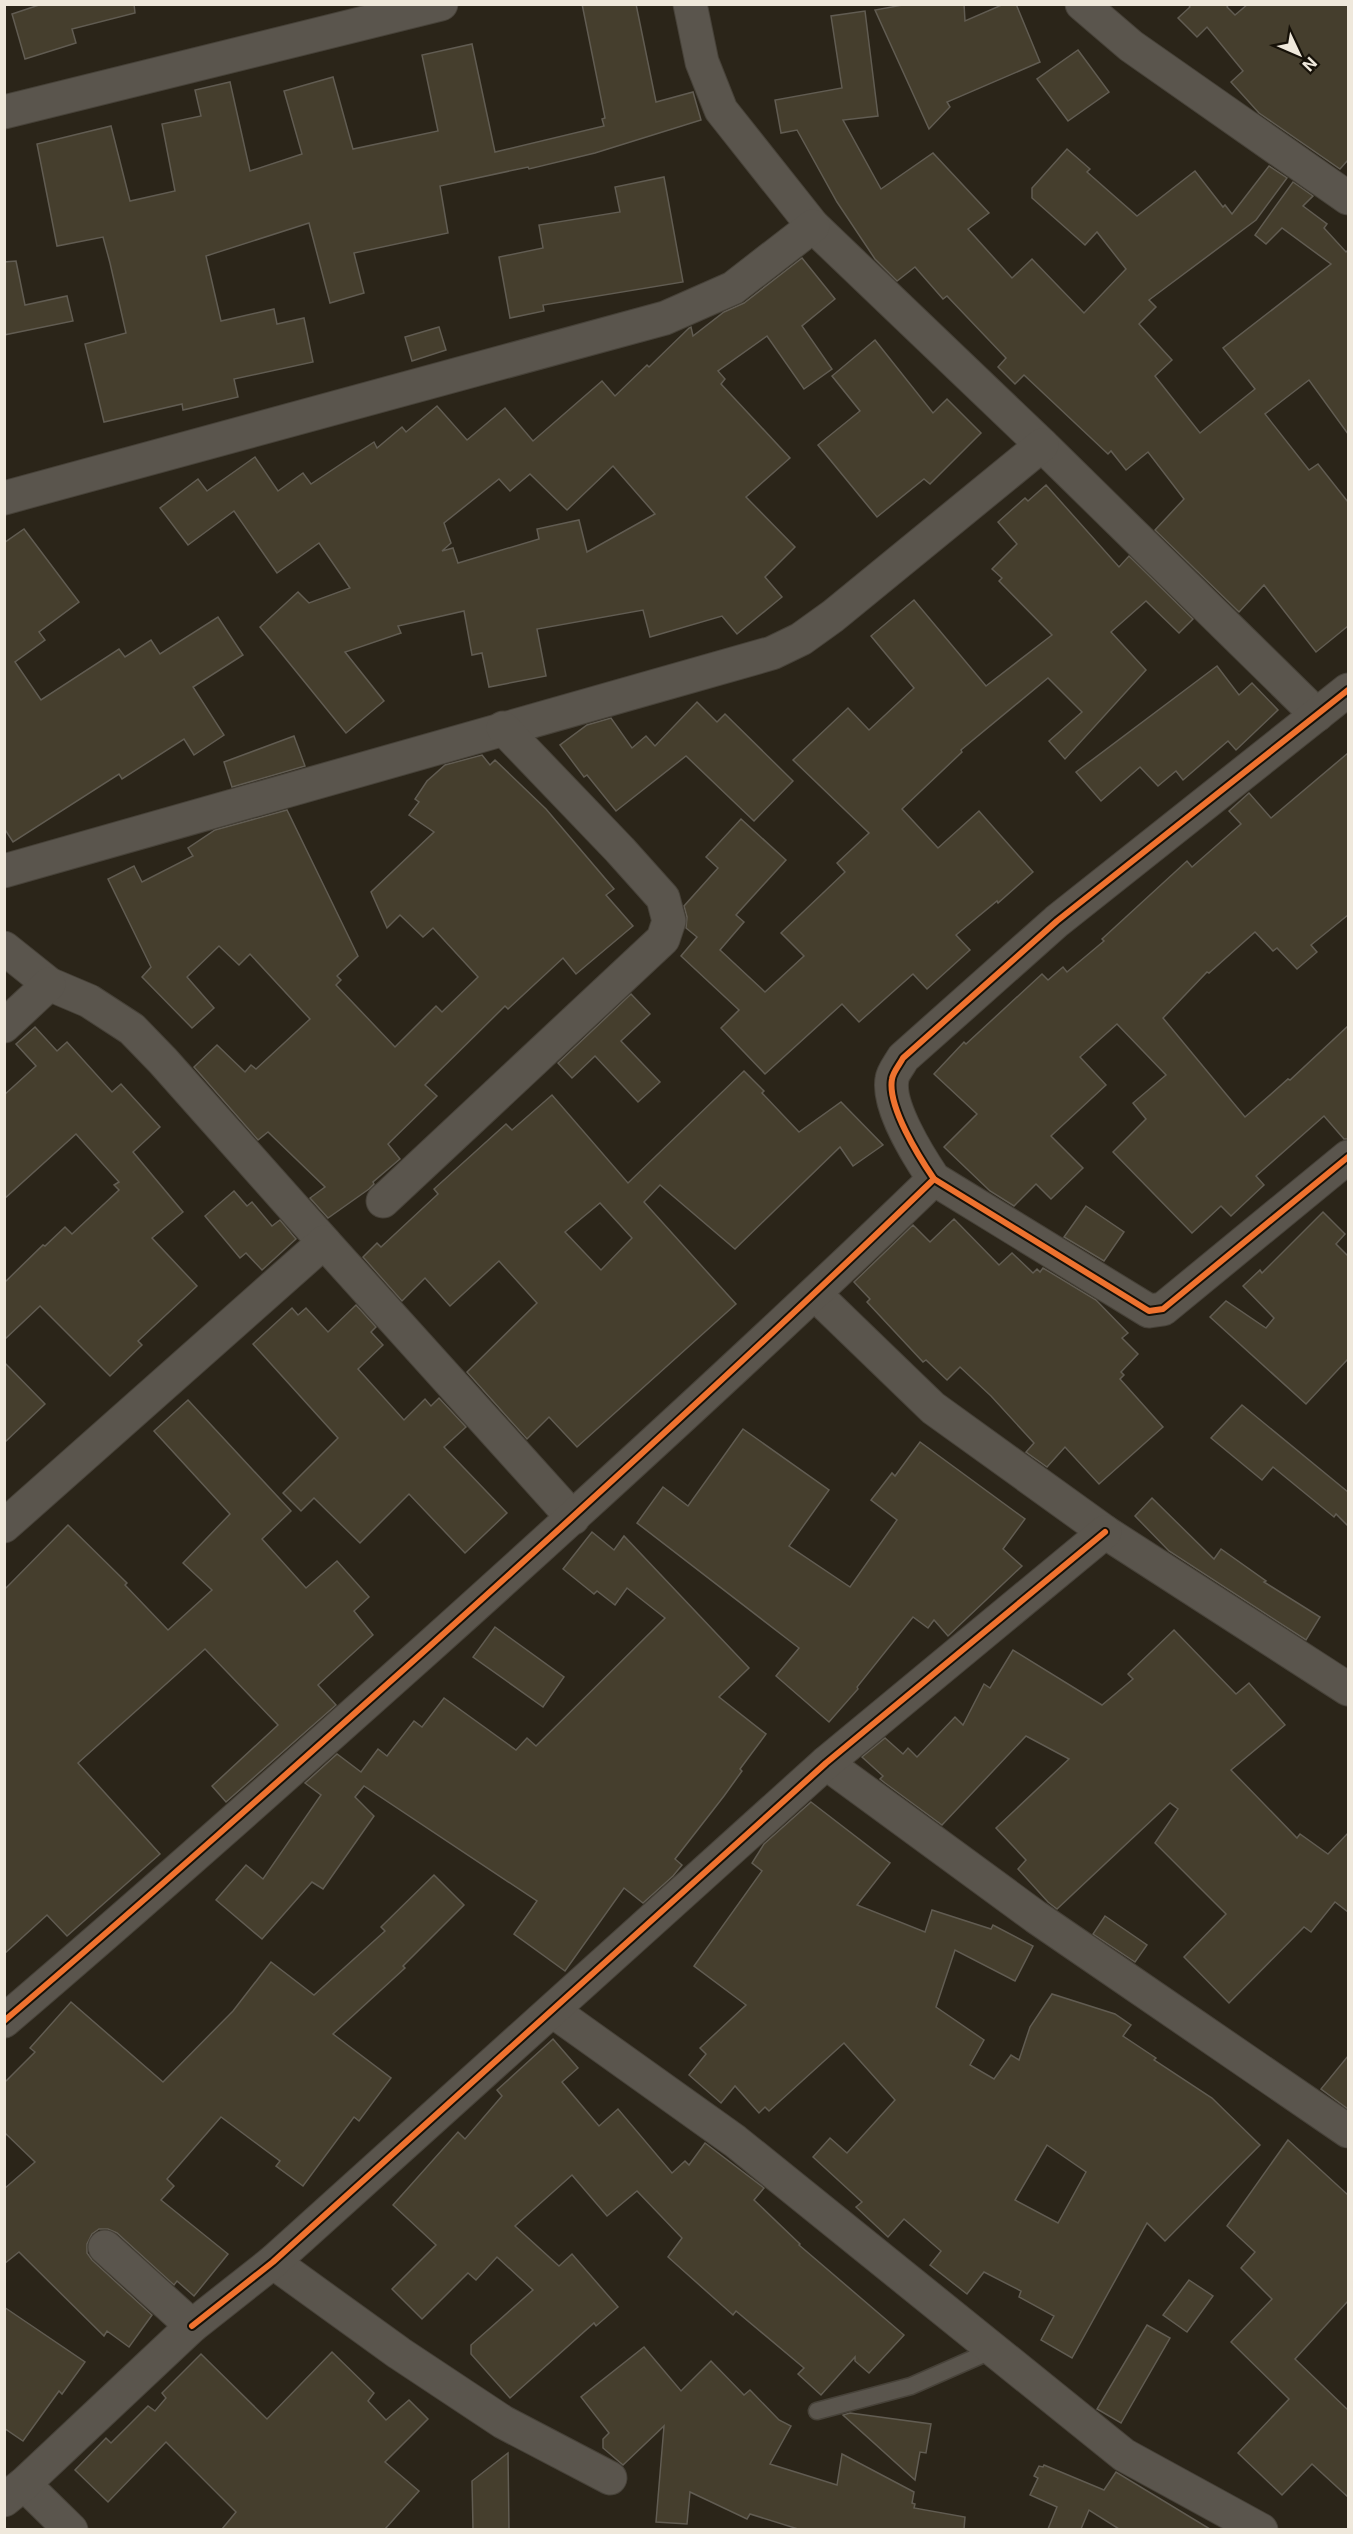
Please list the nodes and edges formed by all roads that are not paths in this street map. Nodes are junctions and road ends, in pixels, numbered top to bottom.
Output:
1 (441, 4) edge
2 (690, 4) edge
3 (1082, 4) edge
4 (4, 112) edge
5 (1348, 198) edge
6 (813, 226) junction
7 (1042, 444) junction
8 (4, 498) edge
9 (1348, 690) edge
10 (1317, 715) junction
11 (503, 728) junction
12 (4, 871) edge
13 (4, 948) edge
14 (49, 984) junction
15 (4, 1026) edge
16 (1348, 1157) edge
17 (934, 1179) junction
18 (383, 1202) dead end
19 (324, 1242) junction
20 (815, 1294) junction
21 (573, 1518) junction
22 (4, 1526) edge
23 (1105, 1532) junction
24 (1348, 1689) edge
25 (826, 1763) junction
26 (553, 2011) junction
27 (4, 2021) edge
28 (1348, 2131) edge
29 (105, 2247) dead end
30 (273, 2262) junction
31 (192, 2326) junction
32 (993, 2350) junction
33 (817, 2411) dead end
34 (610, 2478) dead end
35 (14, 2492) edge
36 (71, 2529) edge
37 (1261, 2529) edge

1 - 4 street
2 - 6 street
3 - 5 street
6 - 7 street
6 - 8 street
7 - 10 street
7 - 11 street
9 - 10 street
10 - 17 street
11 - 12 street
11 - 18 street
13 - 14 street
14 - 15 street
14 - 19 street
16 - 17 street
17 - 20 street
19 - 21 street
19 - 22 street
20 - 21 street
20 - 23 street
21 - 27 street
23 - 24 street
23 - 25 street
25 - 26 street
25 - 28 street
26 - 30 street
26 - 32 street
29 - 31 street
30 - 31 street
30 - 34 street
31 - 35 street
32 - 33 lane
32 - 37 street
35 - 36 street

